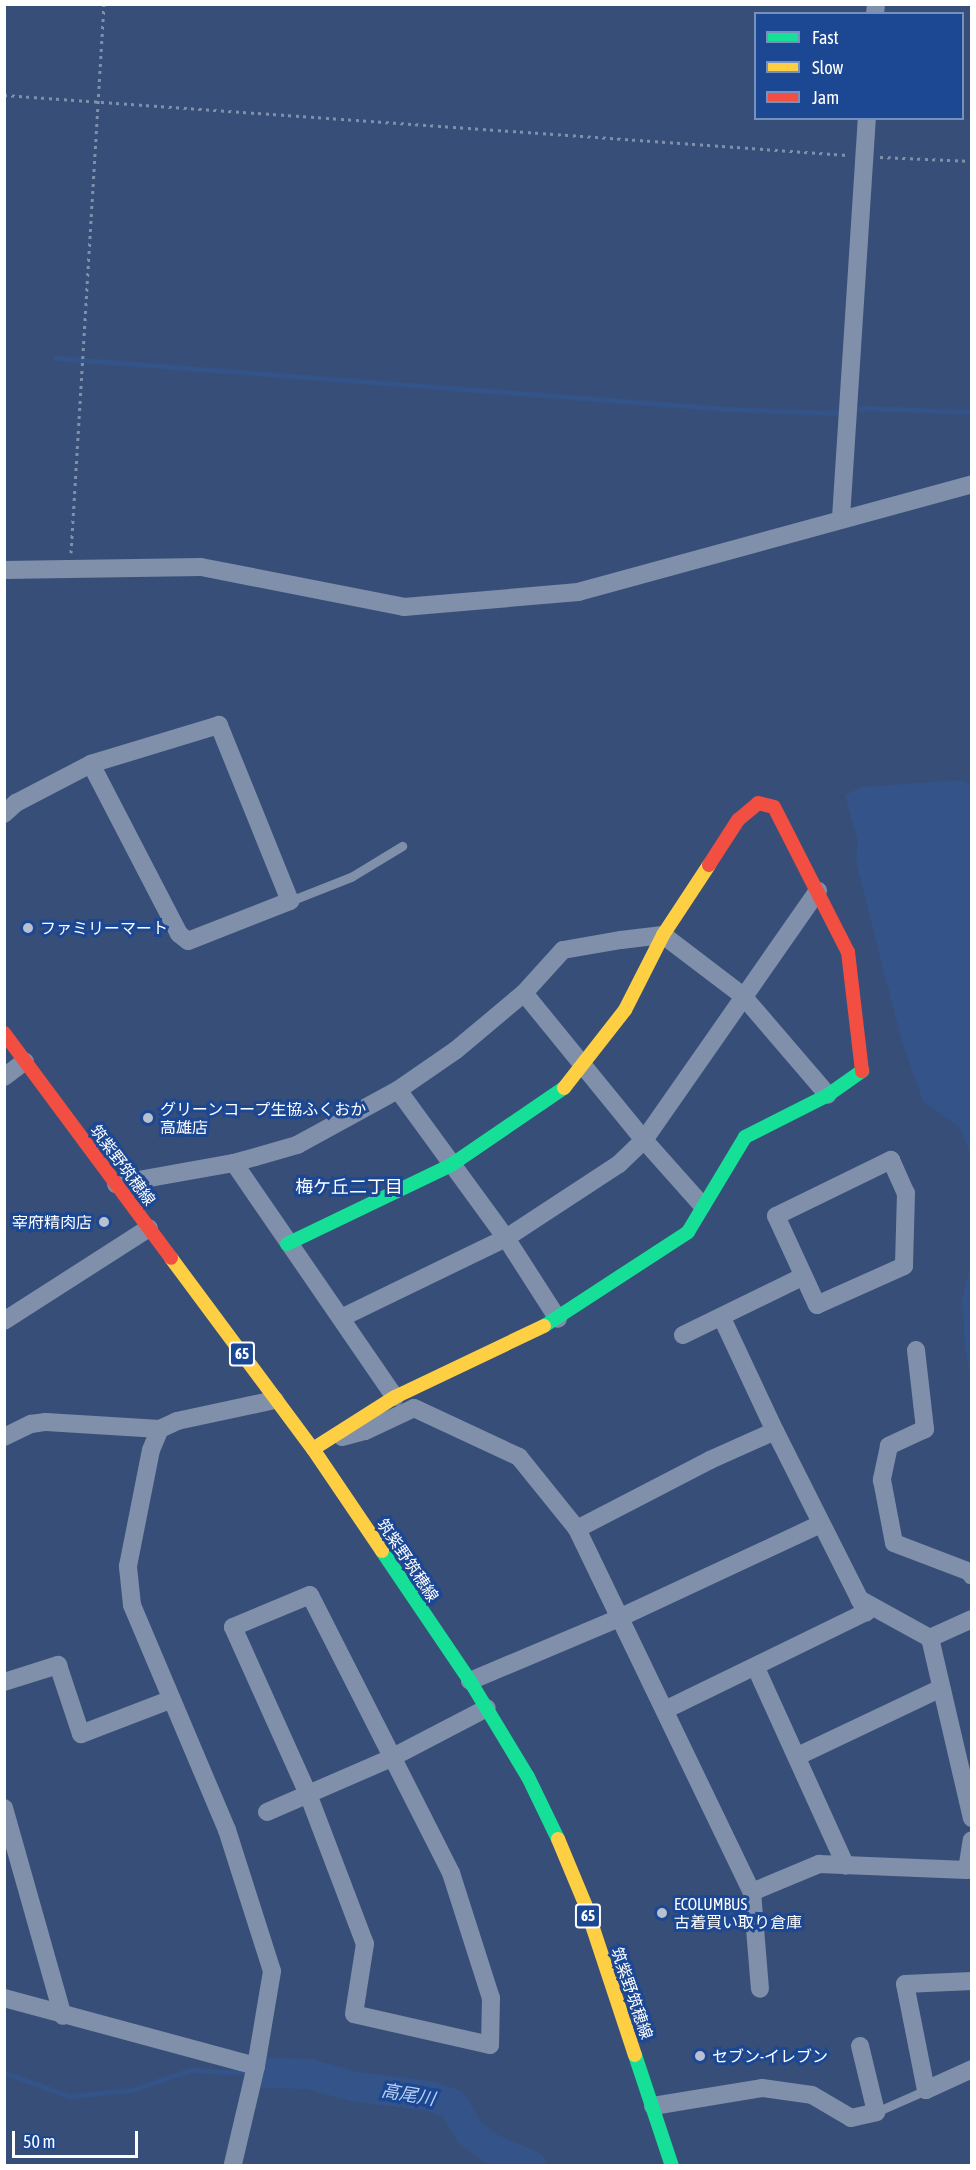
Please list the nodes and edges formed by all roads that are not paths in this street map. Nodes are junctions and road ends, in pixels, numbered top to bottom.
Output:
1 (867, 120) edge
2 (972, 484) edge
3 (841, 518) junction
4 (4, 570) edge
5 (91, 764) junction
6 (4, 814) edge
7 (402, 846) dead end
8 (818, 891) junction
9 (290, 901) junction
10 (663, 935) junction
11 (524, 993) junction
12 (743, 996) junction
13 (4, 1033) edge
14 (25, 1061) junction
15 (585, 1066) junction
16 (4, 1077) edge
17 (398, 1090) junction
18 (828, 1095) junction
19 (644, 1140) junction
20 (234, 1162) junction
21 (451, 1165) junction
22 (116, 1184) junction
23 (702, 1205) junction
24 (149, 1228) junction
25 (506, 1238) junction
26 (288, 1244) junction
27 (802, 1277) junction
28 (341, 1318) junction
29 (722, 1318) junction
30 (558, 1319) junction
31 (4, 1321) edge
32 (683, 1335) dead end
33 (916, 1350) dead end
34 (395, 1398) junction
35 (275, 1400) junction
36 (160, 1429) junction
37 (775, 1431) junction
38 (4, 1437) edge
39 (319, 1444) junction
40 (821, 1524) junction
41 (577, 1529) junction
42 (972, 1576) edge
43 (859, 1599) junction
44 (619, 1618) junction
45 (972, 1619) edge
46 (930, 1638) junction
47 (756, 1668) junction
48 (4, 1682) edge
49 (470, 1682) junction
50 (939, 1689) junction
51 (172, 1699) junction
52 (487, 1708) junction
53 (665, 1710) junction
54 (798, 1756) junction
55 (391, 1758) junction
56 (308, 1794) junction
57 (4, 1808) edge
58 (267, 1812) dead end
59 (972, 1818) edge
60 (972, 1840) edge
61 (846, 1866) junction
62 (752, 1892) junction
63 (972, 1982) edge
64 (760, 1989) dead end
65 (4, 1998) edge
66 (63, 2016) junction
67 (860, 2046) dead end
68 (256, 2066) junction
69 (972, 2069) edge
70 (926, 2090) junction
71 (653, 2106) junction
72 (876, 2112) junction
73 (233, 2164) dead end
74 (672, 2166) edge

1 - 3 street
2 - 3 street
3 - 4 street
5 - 6 street
5 - 9 street
5 - 9 street
7 - 9 lane
8 - 10 street
8 - 12 street
8 - 18 street
10 - 11 street
10 - 12 street
10 - 15 street
11 - 15 street
11 - 17 street
12 - 18 street
12 - 19 street
13 - 14 street, 筑紫野筑穂線 / 65
14 - 16 street
14 - 22 street, 筑紫野筑穂線 / 65
15 - 19 street
15 - 21 street
17 - 20 street
17 - 21 street
18 - 23 street
19 - 23 street
19 - 25 street
20 - 22 street
20 - 26 street
21 - 25 street
21 - 26 street
22 - 24 street, 筑紫野筑穂線 / 65
23 - 30 street
24 - 31 street
24 - 35 street, 筑紫野筑穂線 / 65
25 - 28 street
25 - 30 street
26 - 28 street
27 - 27 street
27 - 29 street
28 - 34 street
29 - 32 street
29 - 37 street
30 - 34 street
33 - 42 street
34 - 39 street
35 - 36 street
35 - 39 street, 筑紫野筑穂線 / 65
36 - 38 street
36 - 51 street
37 - 40 street
37 - 41 street
39 - 41 street
39 - 49 street, 筑紫野筑穂線 / 65
40 - 43 street
40 - 44 street
41 - 44 street
43 - 46 street
43 - 47 street
44 - 49 street
44 - 53 street
45 - 46 street
46 - 50 street
47 - 53 street
47 - 54 street
48 - 51 street
49 - 52 street, 筑紫野筑穂線 / 65
50 - 54 street
50 - 59 street
51 - 68 street
52 - 55 street
52 - 71 street, 筑紫野筑穂線 / 65
53 - 62 street
54 - 61 street
55 - 56 street
55 - 56 street
55 - 56 street
56 - 58 street
57 - 66 street
60 - 61 street
61 - 62 street
62 - 64 street
63 - 70 street
65 - 66 street
66 - 68 street
67 - 72 street
68 - 73 street
69 - 70 street
70 - 72 lane
71 - 72 street
71 - 74 street, 筑紫野筑穂線 / 65

